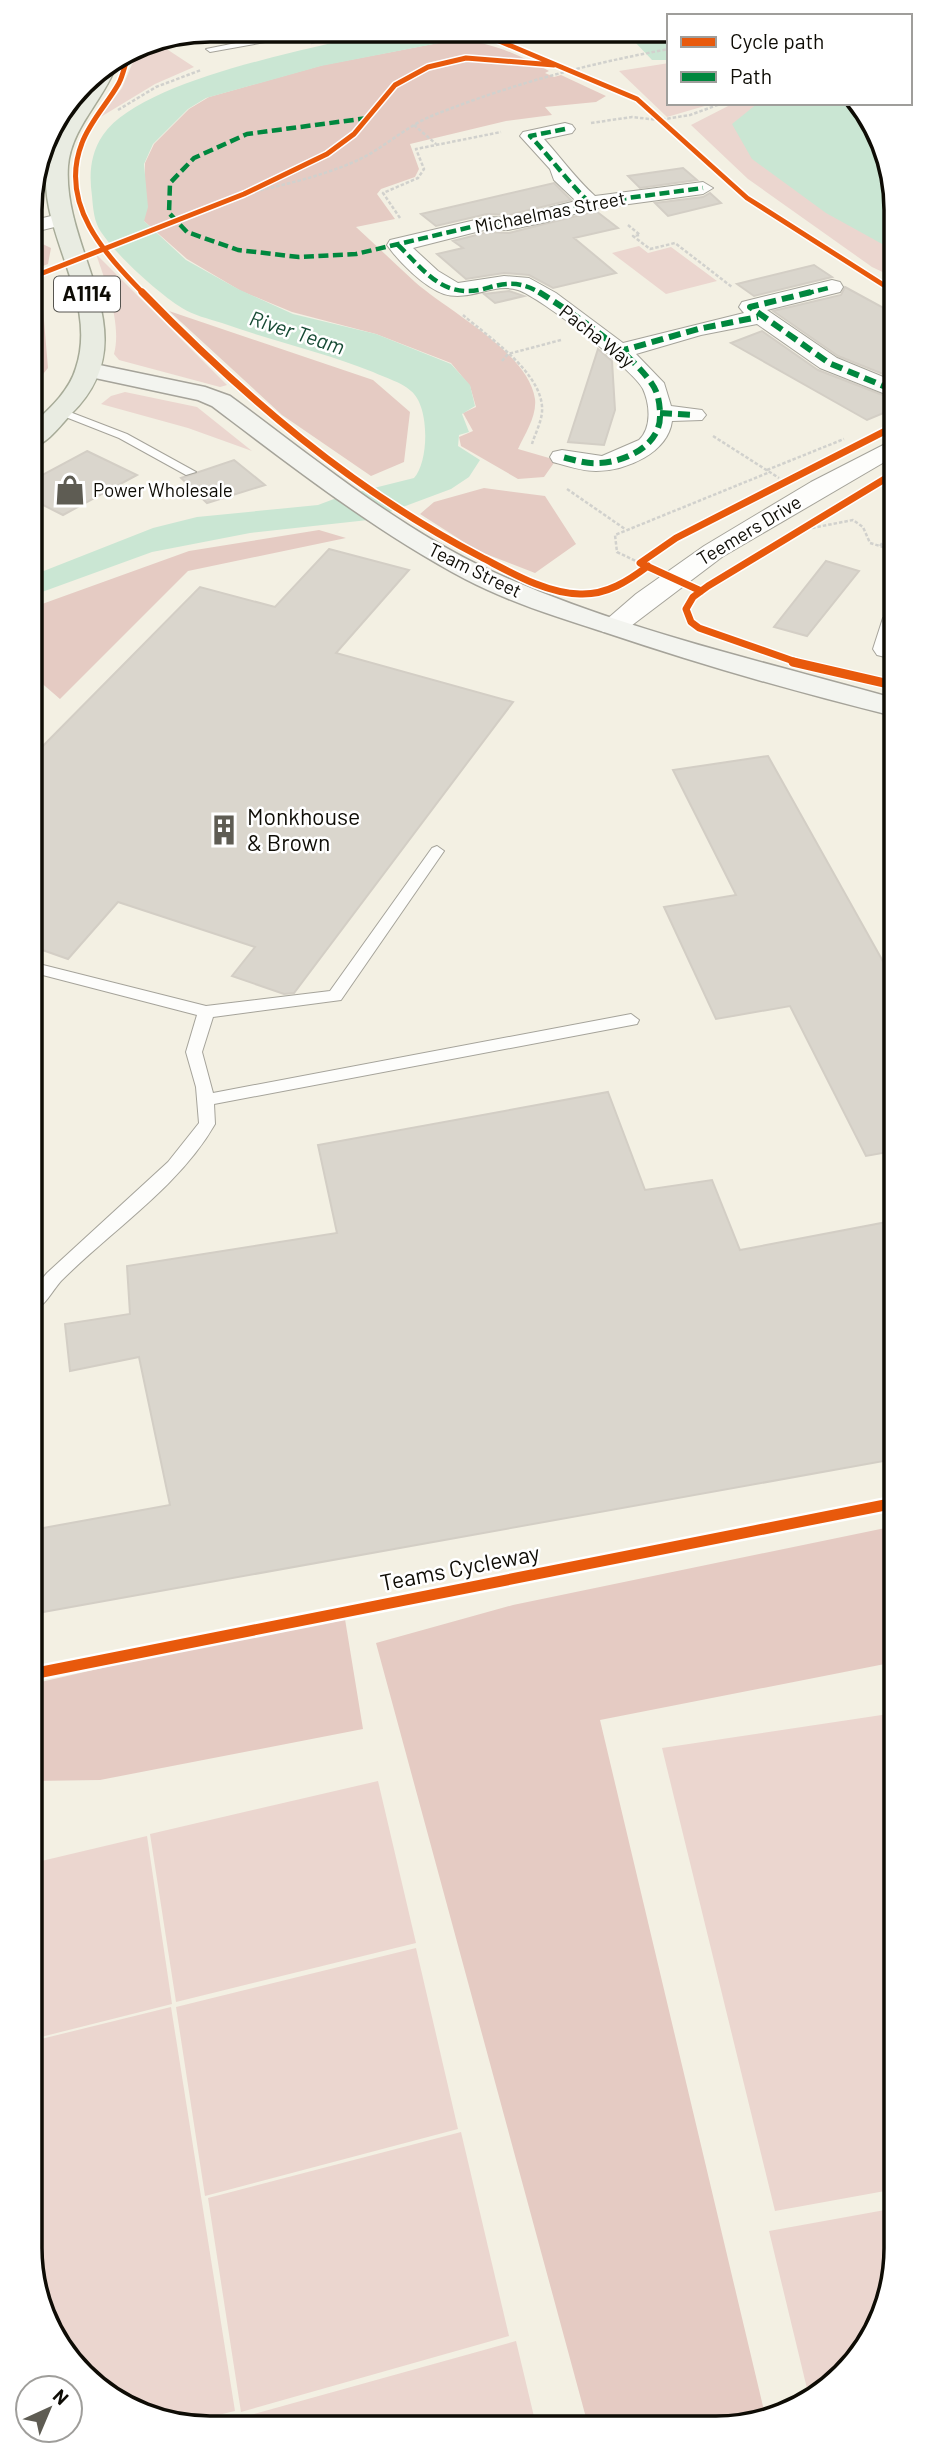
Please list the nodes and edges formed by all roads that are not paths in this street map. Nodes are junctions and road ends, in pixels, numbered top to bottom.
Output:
1 (250, 42) edge
2 (210, 49) dead end
3 (80, 104) edge
4 (565, 130) road end
5 (703, 188) dead end
6 (590, 203) junction
7 (64, 219) junction
8 (42, 224) edge
9 (832, 287) dead end
10 (457, 290) joint
11 (757, 311) junction
12 (617, 352) junction
13 (90, 370) junction
14 (884, 387) edge
15 (62, 412) junction
16 (660, 413) junction
17 (695, 415) road end
18 (42, 430) edge
19 (884, 452) edge
20 (562, 457) road end
21 (190, 472) dead end
22 (612, 626) junction
23 (884, 704) edge
24 (437, 852) dead end
25 (42, 970) edge
26 (206, 1012) junction
27 (631, 1020) dead end
28 (205, 1100) junction
29 (42, 1291) edge

1 - 2 lane
3 - 7 main road, A1114
4 - 6 street
5 - 6 street, Michaelmas Street
6 - 10 street, Michaelmas Street
7 - 8 street
7 - 13 main road, A1114
9 - 11 street
10 - 12 street, Pacha Way
11 - 12 street
11 - 14 street
12 - 16 street, Pacha Way
13 - 15 main road, A1114
13 - 22 street, Team Street
15 - 18 main road, A1114
15 - 21 lane
16 - 17 street
16 - 20 street
19 - 22 street, Teemers Drive
22 - 23 street, Team Street
24 - 26 lane
25 - 26 lane
26 - 28 lane
27 - 28 lane
28 - 29 lane

